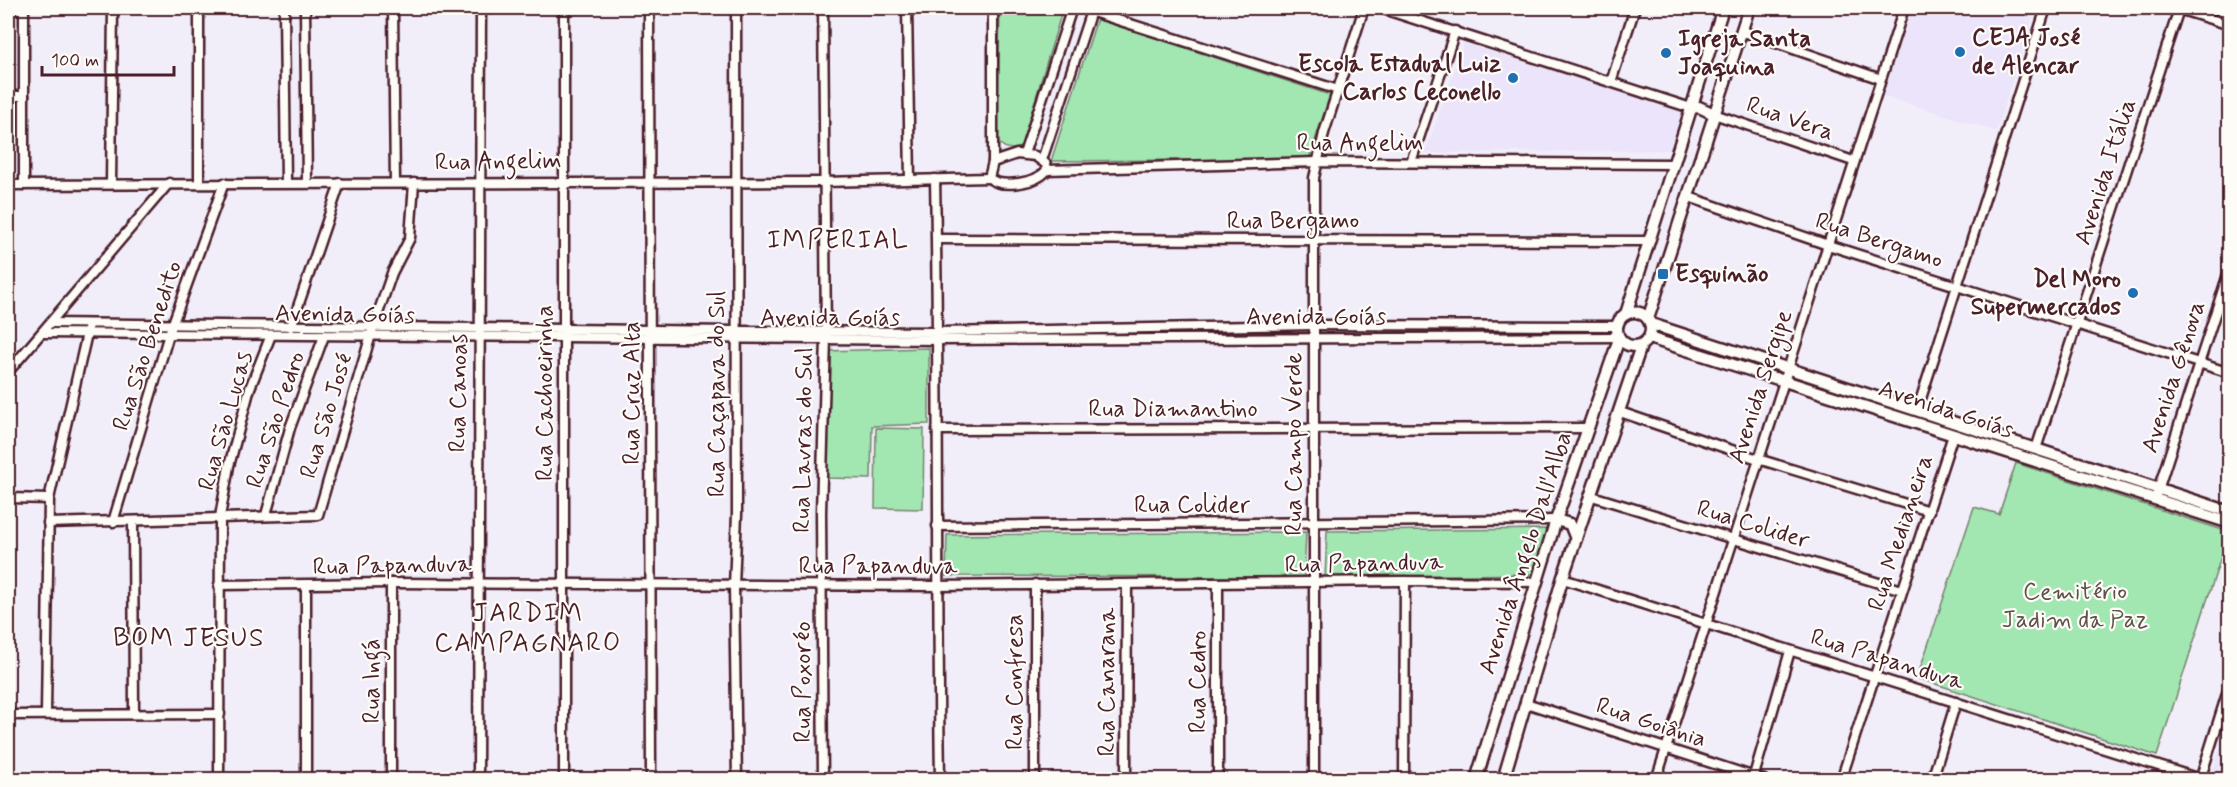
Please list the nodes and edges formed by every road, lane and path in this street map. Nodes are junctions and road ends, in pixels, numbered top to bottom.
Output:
1 (24, 8) edge
2 (112, 8) edge
3 (198, 8) edge
4 (284, 8) edge
5 (305, 8) edge
6 (393, 8) edge
7 (481, 8) edge
8 (564, 8) edge
9 (649, 8) edge
10 (735, 8) edge
11 (823, 8) edge
12 (907, 8) edge
13 (993, 8) edge
14 (1072, 8) edge
15 (1080, 8) edge
16 (1364, 8) edge
17 (1380, 8) edge
18 (1635, 8) edge
19 (1723, 8) edge
20 (1749, 8) edge
21 (1904, 8) edge
22 (2046, 8) edge
23 (2177, 8) edge
24 (8, 9) edge
25 (1091, 9) edge
26 (2229, 25) edge
27 (1741, 31) junction
28 (1455, 32) junction
29 (1881, 79) junction
30 (1611, 82) junction
31 (1338, 90) junction
32 (8, 96) edge
33 (24, 96) junction
34 (1691, 108) junction
35 (1714, 114) junction
36 (1024, 154) junction
37 (1042, 160) junction
38 (1853, 161) junction
39 (993, 162) junction
40 (1317, 162) junction
41 (1411, 162) junction
42 (1673, 164) junction
43 (1047, 170) junction
44 (935, 178) junction
45 (989, 178) junction
46 (910, 179) junction
47 (650, 180) junction
48 (481, 181) junction
49 (566, 181) junction
50 (737, 182) junction
51 (823, 182) junction
52 (169, 183) junction
53 (199, 183) junction
54 (224, 183) junction
55 (286, 183) junction
56 (307, 183) junction
57 (340, 183) junction
58 (396, 183) junction
59 (414, 183) junction
60 (111, 184) junction
61 (8, 185) edge
62 (24, 185) junction
63 (1689, 196) junction
64 (936, 239) junction
65 (1312, 241) junction
66 (1648, 241) junction
67 (1828, 245) junction
68 (2229, 268) edge
69 (1958, 286) junction
70 (1626, 314) junction
71 (1649, 322) junction
72 (51, 323) junction
73 (2078, 323) junction
74 (89, 324) junction
75 (173, 325) junction
76 (1312, 325) junction
77 (291, 327) junction
78 (372, 332) junction
79 (43, 333) junction
80 (87, 333) junction
81 (169, 334) junction
82 (479, 334) junction
83 (825, 334) junction
84 (1618, 334) junction
85 (271, 335) junction
86 (565, 335) junction
87 (652, 335) junction
88 (736, 335) junction
89 (324, 336) junction
90 (939, 336) junction
91 (1313, 338) junction
92 (1645, 342) junction
93 (2200, 363) junction
94 (1787, 369) junction
95 (8, 372) edge
96 (2229, 373) edge
97 (1783, 381) junction
98 (1917, 411) junction
99 (1620, 412) junction
100 (1314, 428) junction
101 (1589, 428) junction
102 (937, 430) junction
103 (1953, 435) junction
104 (2036, 449) junction
105 (1758, 459) junction
106 (2157, 494) junction
107 (1592, 496) junction
108 (8, 498) edge
109 (49, 499) junction
110 (1929, 511) junction
111 (2229, 512) edge
112 (266, 515) junction
113 (220, 518) junction
114 (1556, 520) junction
115 (113, 522) junction
116 (133, 522) junction
117 (48, 523) junction
118 (2229, 523) edge
119 (1315, 524) junction
120 (937, 526) junction
121 (1732, 539) junction
122 (1576, 540) junction
123 (1563, 579) junction
124 (1405, 581) junction
125 (1537, 582) junction
126 (392, 583) junction
127 (477, 584) junction
128 (564, 584) junction
129 (1035, 584) junction
130 (1314, 584) junction
131 (219, 585) junction
132 (649, 585) junction
133 (822, 585) junction
134 (1127, 585) junction
135 (1218, 585) junction
136 (306, 586) junction
137 (734, 586) junction
138 (938, 586) junction
139 (1902, 590) junction
140 (1706, 624) junction
141 (1791, 651) junction
142 (1874, 675) junction
143 (2229, 684) edge
144 (1956, 702) junction
145 (1526, 703) junction
146 (134, 713) junction
147 (46, 714) junction
148 (220, 714) junction
149 (8, 715) edge
150 (1666, 748) junction
151 (1753, 778) edge
152 (2200, 779) edge
153 (219, 780) edge
154 (306, 780) edge
155 (391, 780) edge
156 (478, 780) edge
157 (564, 780) edge
158 (651, 780) edge
159 (737, 780) edge
160 (823, 780) edge
161 (940, 780) edge
162 (1035, 780) edge
163 (1126, 780) edge
164 (1218, 780) edge
165 (1314, 780) edge
166 (1404, 780) edge
167 (1476, 780) edge
168 (1503, 780) edge
169 (1656, 780) edge
170 (1764, 780) edge
171 (1841, 780) edge
172 (1932, 780) edge

1 - 24 street
1 - 33 street
2 - 60 street
3 - 53 street
4 - 55 street
5 - 56 street
6 - 58 street
7 - 48 street, Rua Canoas
8 - 49 street, Rua Cachoeirinha
9 - 47 street, Rua Cruz Alta
10 - 50 street, Rua Caçapava do Sul
11 - 51 street, Rua Lavras do Sul
12 - 46 street
13 - 39 street
14 - 36 street
15 - 25 street
16 - 31 street, Rua Campo Verde
17 - 28 street
18 - 30 street
19 - 34 main road
20 - 27 main road
21 - 29 street, Avenida Sergipe
22 - 69 street
23 - 26 street
23 - 73 street, Avenida Itália
25 - 31 street
25 - 37 street
27 - 29 street
27 - 35 main road
28 - 30 street
28 - 41 street
29 - 38 street, Avenida Sergipe
30 - 34 street
31 - 40 street, Rua Campo Verde
32 - 33 street
33 - 62 street
34 - 35 main road
34 - 42 main road
35 - 38 street, Rua Vera
35 - 63 main road
36 - 37 street
36 - 39 street
37 - 43 street
38 - 67 street, Avenida Sergipe
39 - 45 street
40 - 41 street, Rua Angelim
40 - 43 street, Rua Angelim
40 - 65 street, Rua Campo Verde
41 - 42 street, Rua Angelim
42 - 66 main road
43 - 45 street, Rua Angelim
44 - 45 street, Rua Angelim
44 - 46 street, Rua Angelim
44 - 64 street
46 - 51 street, Rua Angelim
47 - 49 street, Rua Angelim
47 - 50 street, Rua Angelim
47 - 87 street, Rua Cruz Alta
48 - 49 street, Rua Angelim
48 - 59 street, Rua Angelim
48 - 82 street, Rua Canoas
49 - 86 street, Rua Cachoeirinha
50 - 51 street, Rua Angelim
50 - 88 street, Rua Caçapava do Sul
51 - 83 street, Rua Lavras do Sul
52 - 53 street, Rua Angelim
52 - 60 street, Rua Angelim
52 - 72 street
53 - 54 street, Rua Angelim
54 - 55 street, Rua Angelim
54 - 75 street, Rua São Benedito
55 - 56 street, Rua Angelim
56 - 57 street, Rua Angelim
57 - 58 street, Rua Angelim
57 - 77 street
58 - 59 street, Rua Angelim
59 - 78 street, Rua São José
60 - 62 street, Rua Angelim
61 - 62 street, Rua Angelim
63 - 67 street, Rua Bergamo
63 - 71 main road
64 - 65 street, Rua Bergamo
64 - 90 street
65 - 66 street, Rua Bergamo
65 - 76 street, Rua Campo Verde
66 - 70 main road
67 - 69 street, Rua Bergamo
67 - 94 street, Avenida Sergipe
68 - 93 street, Avenida Gênova
69 - 73 street, Rua Bergamo
69 - 98 street
70 - 71 main road
70 - 84 main road
71 - 92 main road
71 - 94 main road, Avenida Goiás
72 - 74 street, Avenida Goiás
72 - 79 street
73 - 93 street, Rua Bergamo
73 - 104 street, Avenida Itália
74 - 75 street, Avenida Goiás
74 - 80 street
75 - 77 street, Avenida Goiás
75 - 81 street, Rua São Benedito
76 - 84 street, Avenida Goiás
76 - 90 street, Avenida Goiás
76 - 91 street, Rua Campo Verde
77 - 78 street, Avenida Goiás
78 - 82 street, Avenida Goiás
78 - 89 street, Avenida Goiás
78 - 112 street, Rua São José
79 - 80 street, Avenida Goiás
79 - 95 street
80 - 81 street, Avenida Goiás
80 - 109 street
81 - 85 street, Avenida Goiás
81 - 115 street, Rua São Benedito
82 - 86 street, Avenida Goiás
82 - 127 street, Rua Canoas
83 - 88 street, Avenida Goiás
83 - 90 street, Avenida Goiás
83 - 133 street, Rua Lavras do Sul
84 - 91 street, Avenida Goiás
84 - 92 main road
84 - 101 main road, Avenida Ângelo Dall'Alba
85 - 89 street, Avenida Goiás
85 - 113 street, Rua São Lucas
86 - 87 street, Avenida Goiás
86 - 128 street, Rua Cachoeirinha
87 - 88 street, Avenida Goiás
87 - 132 street, Rua Cruz Alta
88 - 137 street, Rua Caçapava do Sul
89 - 112 street, Rua São Pedro
90 - 91 street, Avenida Goiás
90 - 102 street
91 - 100 street, Rua Campo Verde
92 - 97 main road, Avenida Goiás
92 - 99 main road, Avenida Ângelo Dall'Alba
93 - 96 street, Rua Bergamo
93 - 106 street, Avenida Gênova
94 - 97 street, Avenida Sergipe
94 - 98 main road, Avenida Goiás
97 - 103 main road, Avenida Goiás
97 - 105 street, Avenida Sergipe
98 - 104 main road, Avenida Goiás
99 - 105 street
99 - 107 main road, Avenida Ângelo Dall'Alba
100 - 101 street, Rua Diamantino
100 - 102 street, Rua Diamantino
100 - 119 street, Rua Campo Verde
101 - 114 main road, Avenida Ângelo Dall'Alba
102 - 120 street
103 - 106 main road, Avenida Goiás
103 - 110 street, Rua Medianeira
104 - 106 main road, Avenida Goiás
105 - 110 street
105 - 121 street, Avenida Sergipe
106 - 111 main road, Avenida Goiás
106 - 118 main road, Avenida Goiás
107 - 121 street, Rua Colider
107 - 122 main road, Avenida Ângelo Dall'Alba
108 - 109 street
109 - 117 street
110 - 139 street, Rua Medianeira
112 - 113 street
113 - 116 street
113 - 131 street, Rua São Lucas
114 - 119 street, Rua Colider
114 - 122 main road
114 - 125 main road, Avenida Ângelo Dall'Alba
115 - 116 street
115 - 117 street
116 - 146 street
117 - 147 street
119 - 120 street, Rua Colider
119 - 130 street, Rua Campo Verde
120 - 138 street
121 - 139 street, Rua Colider
121 - 140 street, Avenida Sergipe
122 - 123 main road, Avenida Ângelo Dall'Alba
123 - 140 street, Rua Papanduva
123 - 145 main road, Avenida Ângelo Dall'Alba
124 - 125 street, Rua Papanduva
124 - 130 street, Rua Papanduva
124 - 166 street
125 - 167 main road, Avenida Ângelo Dall'Alba
126 - 127 street, Rua Papanduva
126 - 136 street, Rua Papanduva
126 - 155 street, Rua Ingá
127 - 128 street, Rua Papanduva
127 - 156 street, Rua Canoas
128 - 132 street, Rua Papanduva
128 - 157 street, Rua Cachoeirinha
129 - 134 street, Rua Papanduva
129 - 138 street, Rua Papanduva
129 - 162 street, Rua Confresa
130 - 135 street, Rua Papanduva
130 - 165 street, Rua Campo Verde
131 - 136 street, Rua Papanduva
131 - 148 street, Rua São Lucas
132 - 137 street, Rua Papanduva
132 - 158 street, Rua Cruz Alta
133 - 137 street, Rua Papanduva
133 - 138 street, Rua Papanduva
133 - 160 street, Rua Poxoréo
134 - 135 street, Rua Papanduva
134 - 163 street, Rua Canarana
135 - 164 street, Rua Cedro
136 - 154 street
137 - 159 street, Rua Caçapava do Sul
138 - 161 street
139 - 142 street, Rua Medianeira
140 - 141 street, Rua Papanduva
140 - 150 street, Avenida Sergipe
141 - 142 street, Rua Papanduva
141 - 151 street
142 - 144 street, Rua Papanduva
142 - 171 street, Rua Medianeira
143 - 152 street
144 - 152 street, Rua Papanduva
144 - 172 street
145 - 150 street, Rua Goiânia
145 - 168 main road, Avenida Ângelo Dall'Alba
146 - 147 street
146 - 148 street
147 - 149 street
148 - 153 street, Rua São Lucas
150 - 151 street, Rua Goiânia
150 - 169 street, Avenida Sergipe
151 - 170 street, Rua Goiânia

